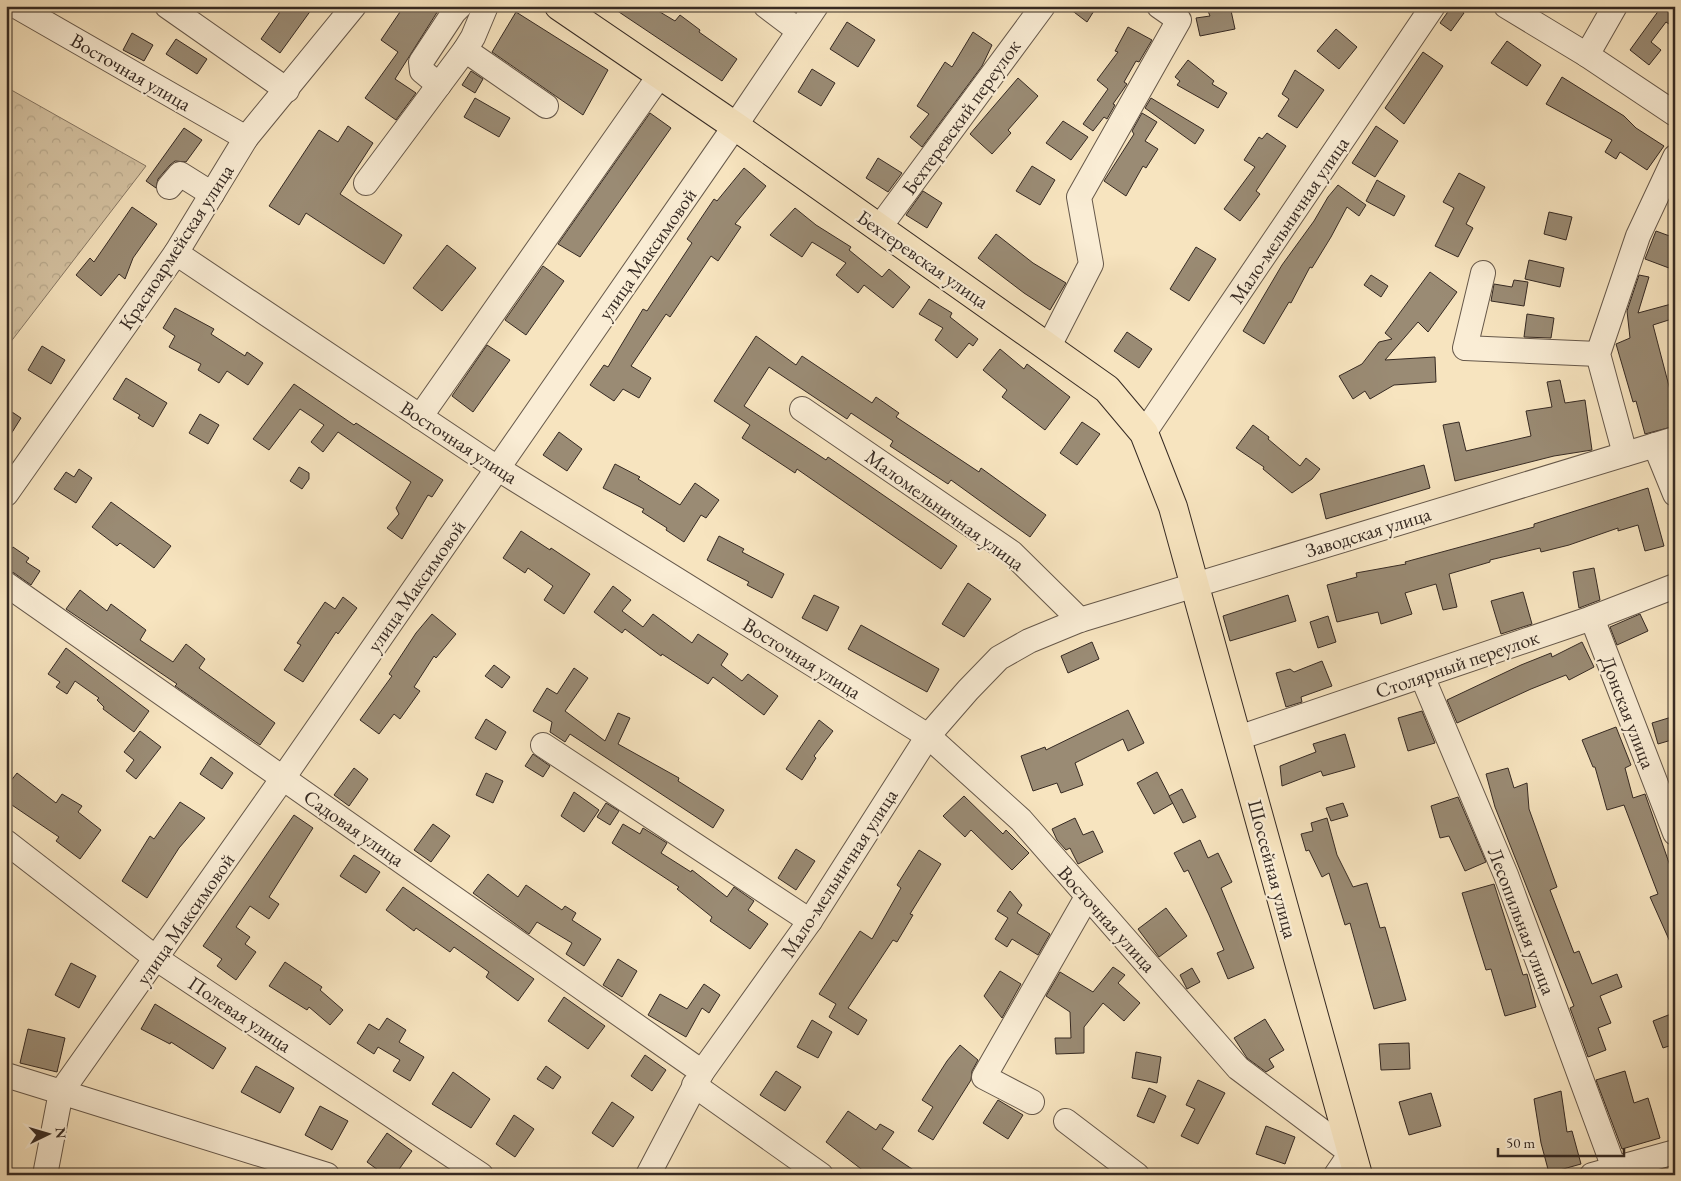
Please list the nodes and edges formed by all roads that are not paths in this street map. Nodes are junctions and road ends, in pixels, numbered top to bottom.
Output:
1 (16, 6) edge
2 (167, 6) edge
3 (354, 6) edge
4 (460, 6) edge
5 (486, 6) edge
6 (559, 6) edge
7 (766, 6) edge
8 (816, 6) edge
9 (1043, 6) edge
10 (1159, 6) edge
11 (1433, 6) edge
12 (1506, 6) edge
13 (1615, 6) edge
14 (799, 31) junction
15 (465, 50) junction
16 (1587, 55) junction
17 (660, 75) junction
18 (439, 85) junction
19 (287, 90) junction
20 (546, 106) dead end
21 (1675, 114) edge
22 (735, 126) junction
23 (246, 138) junction
24 (1675, 157) edge
25 (366, 183) dead end
26 (169, 187) dead end
27 (212, 194) junction
28 (879, 228) junction
29 (176, 253) junction
30 (1483, 273) dead end
31 (1048, 348) junction
32 (1598, 354) junction
33 (802, 409) dead end
34 (420, 417) junction
35 (1144, 433) junction
36 (1665, 442) edge
37 (1625, 454) junction
38 (497, 468) junction
39 (6, 494) edge
40 (1675, 494) edge
41 (6, 584) edge
42 (1195, 585) junction
43 (1675, 586) edge
44 (1592, 618) junction
45 (1080, 620) junction
46 (1422, 676) junction
47 (928, 736) junction
48 (1238, 738) junction
49 (543, 745) dead end
50 (283, 778) junction
51 (1675, 833) edge
52 (6, 842) edge
53 (1087, 897) junction
54 (810, 921) junction
55 (157, 958) junction
56 (6, 1075) edge
57 (698, 1078) junction
58 (61, 1092) junction
59 (1032, 1102) dead end
60 (1066, 1121) dead end
61 (1675, 1152) edge
62 (1354, 1164) edge
63 (1603, 1171) edge
64 (46, 1175) edge
65 (327, 1175) edge
66 (481, 1175) edge
67 (648, 1175) edge
68 (821, 1175) edge
69 (1138, 1175) edge
70 (1336, 1175) edge

1 - 23 street, Восточная улица
2 - 19 street
3 - 19 street, Красноармейская улица
4 - 18 street
5 - 15 street
6 - 17 main road, Бехтеревская улица
7 - 14 street
8 - 14 street, улица Максимовой
9 - 28 street, Бехтеревский переулок
10 - 31 street
11 - 35 street, Мало-мельничная улица
12 - 16 street
13 - 16 street
14 - 22 street, улица Максимовой
15 - 18 street
15 - 20 street
16 - 21 street
17 - 22 main road, Бехтеревская улица
17 - 34 street
18 - 25 street
19 - 23 street, Красноармейская улица
22 - 28 main road, Бехтеревская улица
22 - 38 street, улица Максимовой
23 - 27 street, Красноармейская улица
24 - 32 street
26 - 27 street
27 - 29 street, Красноармейская улица
28 - 31 main road, Бехтеревская улица
29 - 34 street, Восточная улица
29 - 39 street, Красноармейская улица
30 - 32 street
31 - 35 main road, Бехтеревская улица
32 - 37 street
33 - 45 street, Маломельничная улица
34 - 38 street, Восточная улица
35 - 42 main road, Бехтеревская улица
36 - 37 street, Заводская улица
36 - 40 street, Заводская улица
37 - 42 street, Заводская улица
38 - 47 street, Восточная улица
38 - 50 street, улица Максимовой
41 - 50 street, Садовая улица
42 - 45 street, Заводская улица
42 - 48 main road, Шоссейная улица
43 - 44 street, Столярный переулок
44 - 46 street, Столярный переулок
44 - 51 street, Донская улица
45 - 47 street, Мало-мельничная улица
46 - 48 street, Столярный переулок
46 - 63 street, Лесопильная улица
47 - 53 street, Восточная улица
47 - 54 street, Мало-мельничная улица
48 - 62 main road, Шоссейная улица
49 - 54 street
50 - 55 street, улица Максимовой
50 - 57 street, Садовая улица
52 - 55 street, Полевая улица
53 - 59 street
53 - 62 street, Восточная улица
54 - 57 street, Мало-мельничная улица
55 - 58 street, улица Максимовой
55 - 66 street, Полевая улица
56 - 58 street
57 - 67 street, Мало-мельничная улица
57 - 68 street, Садовая улица
58 - 64 street
58 - 65 street
60 - 69 street
61 - 63 street
62 - 70 street

